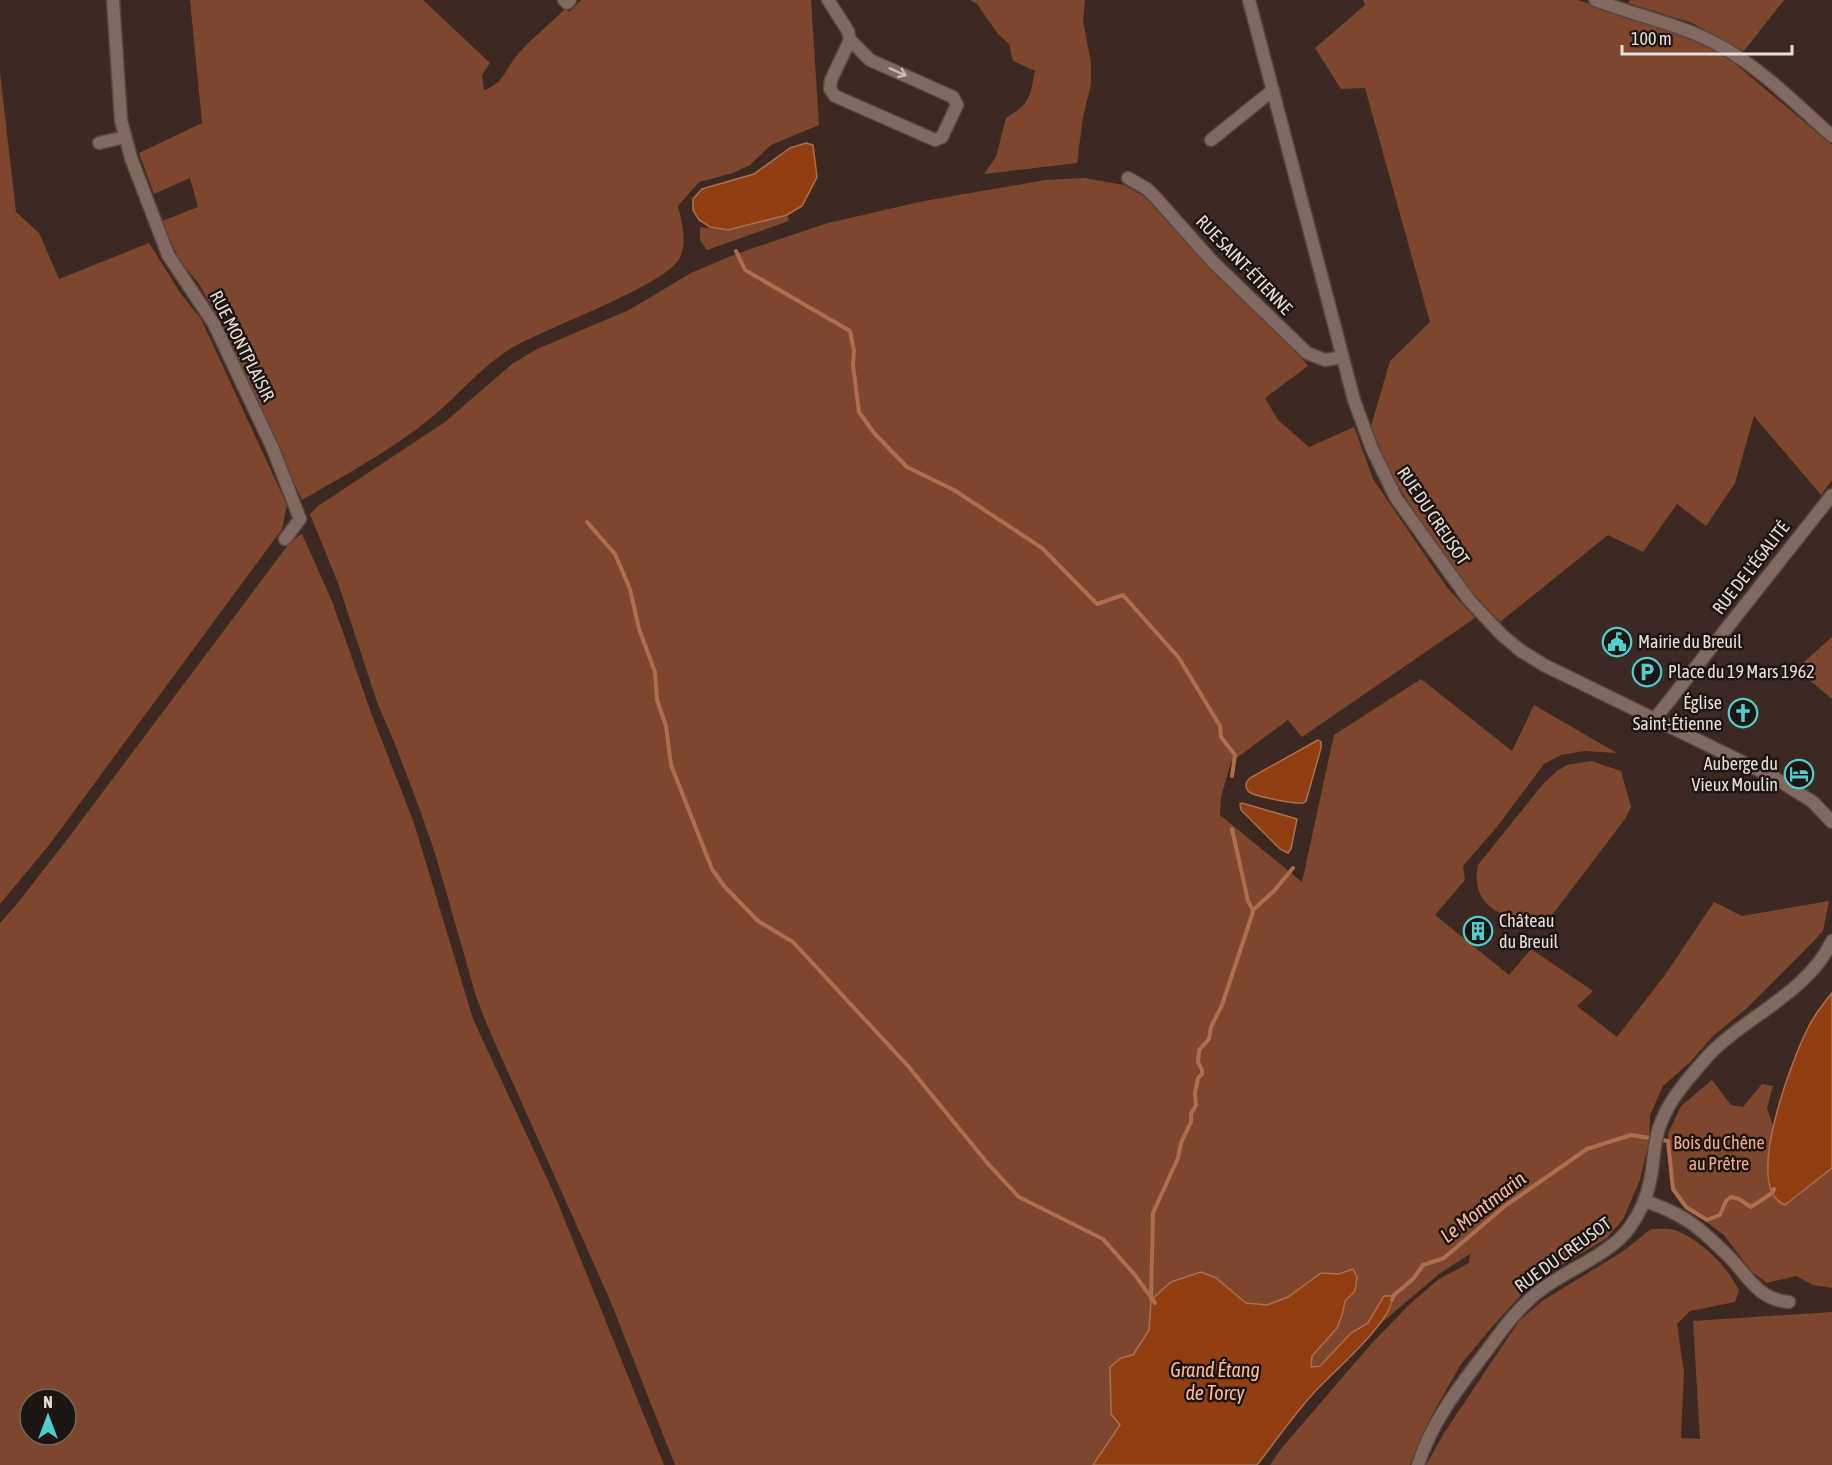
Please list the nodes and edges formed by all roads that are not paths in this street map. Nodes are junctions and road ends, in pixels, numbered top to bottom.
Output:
1 (112, 0) edge
2 (564, 0) edge
3 (570, 0) edge
4 (828, 0) edge
5 (1249, 0) edge
6 (1594, 0) edge
7 (850, 40) junction
8 (1273, 90) junction
9 (1832, 136) edge
10 (125, 137) junction
11 (1211, 140) dead end
12 (99, 143) dead end
13 (1128, 178) dead end
14 (1343, 357) junction
15 (1832, 495) edge
16 (285, 539) dead end
17 (1654, 720) junction
18 (1832, 822) edge
19 (1832, 941) edge
20 (1644, 1201) junction
21 (1790, 1302) dead end
22 (1418, 1465) edge

1 - 10 street, RUE MONTPLAISIR
2 - 3 street
4 - 7 street
5 - 8 street, RUE DU CREUSOT
6 - 9 street
7 -> 7 street
8 - 11 street
8 - 14 street, RUE DU CREUSOT
10 - 12 street
10 - 16 street, RUE MONTPLAISIR
13 - 14 street, RUE SAINT-ÉTIENNE
14 - 17 street, RUE DU CREUSOT
15 - 17 street, RUE DE L'ÉGALITÉ
17 - 18 street, RUE DU CREUSOT
19 - 20 street, RUE DU CREUSOT
20 - 21 street
20 - 22 street, RUE DU CREUSOT

